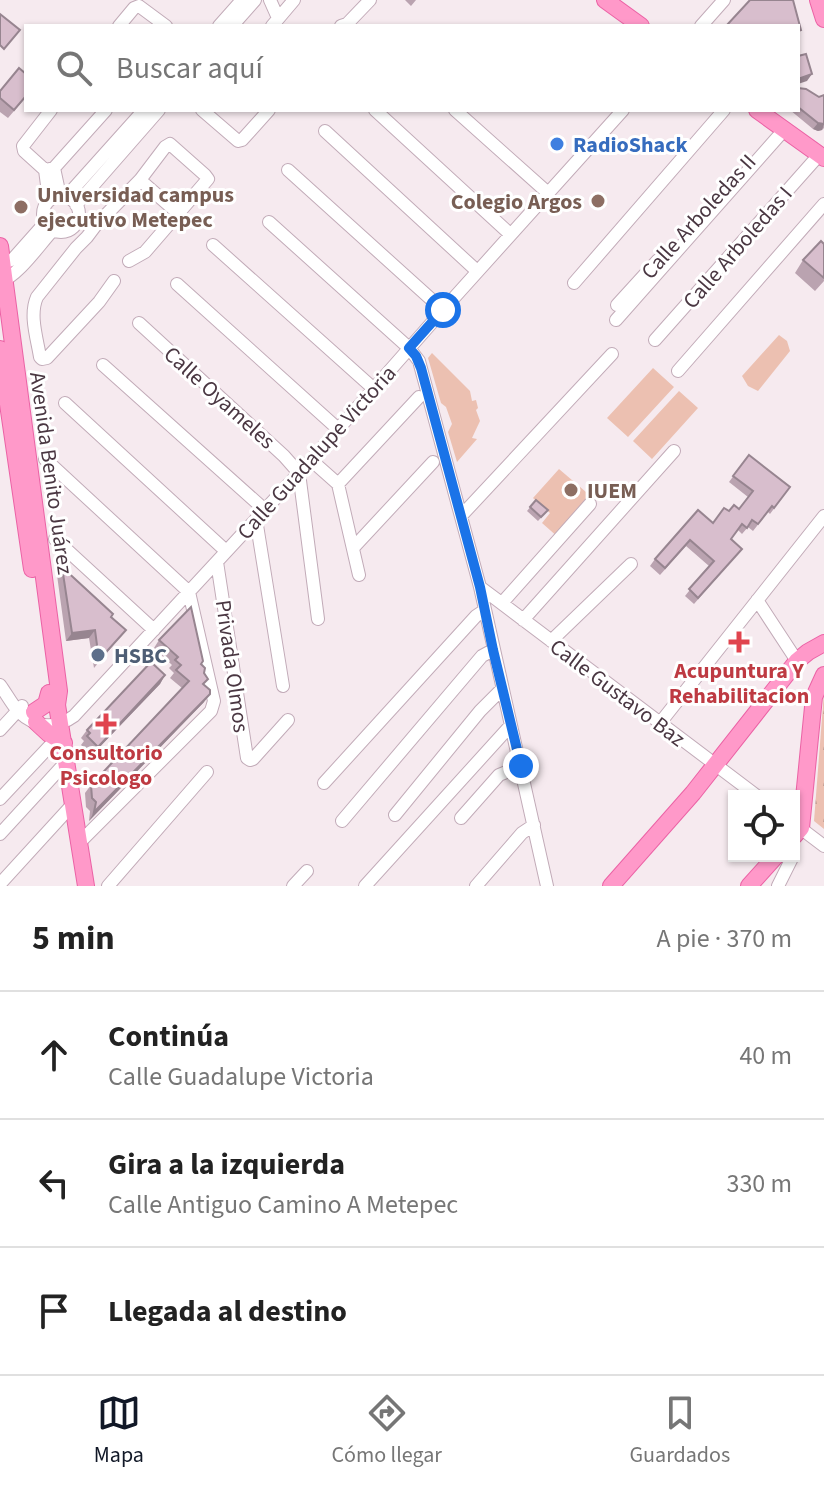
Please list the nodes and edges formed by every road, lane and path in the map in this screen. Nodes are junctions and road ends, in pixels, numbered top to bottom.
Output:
1 (242, 0) edge
2 (255, 0) edge
3 (270, 0) edge
4 (294, 0) edge
5 (370, 0) edge
6 (605, 0) edge
7 (724, 0) edge
8 (818, 0) edge
9 (824, 19) edge
10 (275, 22) edge
11 (121, 24) edge
12 (164, 24) edge
13 (221, 24) edge
14 (234, 24) edge
15 (347, 24) edge
16 (638, 24) edge
17 (703, 24) edge
18 (49, 112) edge
19 (104, 112) edge
20 (142, 112) edge
21 (157, 112) edge
22 (204, 112) edge
23 (267, 112) edge
24 (377, 112) edge
25 (457, 112) edge
26 (621, 112) edge
27 (722, 112) edge
28 (760, 112) edge
29 (781, 128) junction
30 (325, 131) dead end
31 (822, 156) edge
32 (50, 169) junction
33 (288, 170) dead end
34 (140, 180) junction
35 (548, 193) junction
36 (63, 199) junction
37 (824, 204) edge
38 (179, 214) junction
39 (78, 220) junction
40 (269, 222) dead end
41 (96, 225) junction
42 (49, 226) junction
43 (67, 231) junction
44 (510, 234) junction
45 (213, 245) dead end
46 (0, 246) edge
47 (76, 248) junction
48 (129, 261) dead end
49 (477, 271) junction
50 (2, 273) edge
51 (114, 281) dead end
52 (574, 283) dead end
53 (177, 284) dead end
54 (617, 305) dead end
55 (443, 310) junction
56 (616, 320) dead end
57 (139, 323) dead end
58 (655, 340) dead end
59 (409, 348) junction
60 (0, 349) edge
61 (612, 354) dead end
62 (103, 365) dead end
63 (678, 371) dead end
64 (374, 389) junction
65 (419, 397) dead end
66 (65, 403) dead end
67 (338, 429) junction
68 (674, 451) dead end
69 (45, 459) dead end
70 (311, 460) junction
71 (433, 462) dead end
72 (299, 473) junction
73 (338, 484) junction
74 (590, 504) dead end
75 (260, 515) junction
76 (461, 516) junction
77 (824, 516) edge
78 (55, 539) dead end
79 (354, 547) junction
80 (226, 551) junction
81 (217, 562) junction
82 (631, 564) dead end
83 (359, 575) dead end
84 (480, 587) junction
85 (189, 592) junction
86 (757, 600) junction
87 (502, 603) junction
88 (485, 610) junction
89 (318, 619) dead end
90 (523, 620) junction
91 (154, 630) junction
92 (551, 641) junction
93 (824, 643) edge
94 (493, 650) junction
95 (797, 661) junction
96 (824, 675) edge
97 (0, 685) edge
98 (283, 686) dead end
99 (502, 689) junction
100 (25, 711) junction
101 (288, 720) dead end
102 (60, 722) junction
103 (660, 723) junction
104 (511, 725) junction
105 (0, 730) edge
106 (67, 761) junction
107 (714, 764) junction
108 (521, 766) junction
109 (207, 772) dead end
110 (324, 783) dead end
111 (749, 790) edge
112 (0, 799) edge
113 (800, 800) edge
114 (73, 804) junction
115 (395, 815) dead end
116 (461, 818) dead end
117 (342, 821) dead end
118 (534, 825) junction
119 (800, 831) edge
120 (0, 834) edge
121 (79, 843) junction
122 (824, 846) edge
123 (771, 862) edge
124 (789, 862) edge
125 (307, 871) dead end
126 (0, 884) edge
127 (86, 886) edge
128 (108, 886) edge
129 (293, 886) edge
130 (365, 886) edge
131 (476, 886) edge
132 (547, 886) edge
133 (611, 886) edge
134 (749, 886) edge
135 (778, 886) edge

1 - 13 street
2 - 14 street
3 - 10 street
4 - 10 street
5 - 15 street
6 - 16 main road
7 - 17 street
8 - 9 main road
11 - 12 street
18 - 32 street
19 - 32 street
20 - 36 street
21 - 36 street
22 - 23 street
24 - 44 street
25 - 35 street
26 - 35 street, Calle Guadalupe Victoria
27 - 52 street
28 - 29 main road
29 - 31 main road
29 - 54 street, Calle Arboledas II
29 - 56 street
30 - 49 street
31 - 58 street, Calle Arboledas I
32 - 36 street
33 - 55 street
34 - 38 street
34 - 38 street
34 - 41 street
35 - 44 street, Calle Guadalupe Victoria
36 - 39 street
36 - 42 street
37 - 63 street
38 - 48 street
39 - 41 street
39 - 43 street
40 - 59 street
41 - 47 street
42 - 43 street
42 - 50 street
43 - 47 street
44 - 49 street, Calle Guadalupe Victoria
45 - 64 street
46 - 50 main road, Avenida Benito Juárez
47 - 51 street
49 - 55 street, Calle Guadalupe Victoria
50 - 102 main road, Avenida Benito Juárez
53 - 67 street
55 - 59 street, Calle Guadalupe Victoria
57 - 72 street, Calle Oyameles
59 - 64 street, Calle Guadalupe Victoria
59 - 76 street
60 - 102 main road, Avenida Benito Juárez
61 - 76 street
62 - 75 street
64 - 67 street, Calle Guadalupe Victoria
65 - 73 street
66 - 80 street
67 - 70 street, Calle Guadalupe Victoria
68 - 90 street
69 - 85 street
70 - 72 street, Calle Guadalupe Victoria
70 - 73 street
71 - 79 street
72 - 75 street, Calle Guadalupe Victoria
72 - 89 street
73 - 79 street
74 - 87 street
75 - 80 street, Calle Guadalupe Victoria
75 - 98 street
76 - 84 street
77 - 86 street
78 - 91 street
79 - 83 street
80 - 81 street, Calle Guadalupe Victoria
81 - 85 street, Calle Guadalupe Victoria
81 - 101 street, Privada Olmos
82 - 92 street
84 - 87 street, Calle Gustavo Baz
84 - 88 street
85 - 91 street, Calle Guadalupe Victoria
85 - 121 street
86 - 95 street
86 - 103 street
87 - 90 street, Calle Gustavo Baz
88 - 94 street
88 - 110 street
90 - 92 street, Calle Gustavo Baz
91 - 102 street, Calle Guadalupe Victoria
92 - 103 street, Calle Gustavo Baz
93 - 95 main road
94 - 99 street
94 - 117 street
95 - 107 main road
96 - 113 main road
97 - 100 street
99 - 104 street
99 - 115 street
100 - 102 main road
100 - 102 main road
100 - 105 street
102 - 106 main road, Avenida Benito Juárez
102 - 112 street, Calle Guadalupe Victoria
103 - 107 street, Calle Gustavo Baz
104 - 108 street
104 - 130 street
106 - 114 main road, Avenida Benito Juárez
106 - 120 street
107 - 111 street, Calle Gustavo Baz
107 - 133 main road
108 - 116 street
108 - 118 street
109 - 128 street
114 - 121 main road, Avenida Benito Juárez
114 - 126 street
118 - 131 street
118 - 132 street
119 - 122 street
121 - 127 main road, Avenida Benito Juárez
123 - 134 main road
124 - 135 street
125 - 129 street

